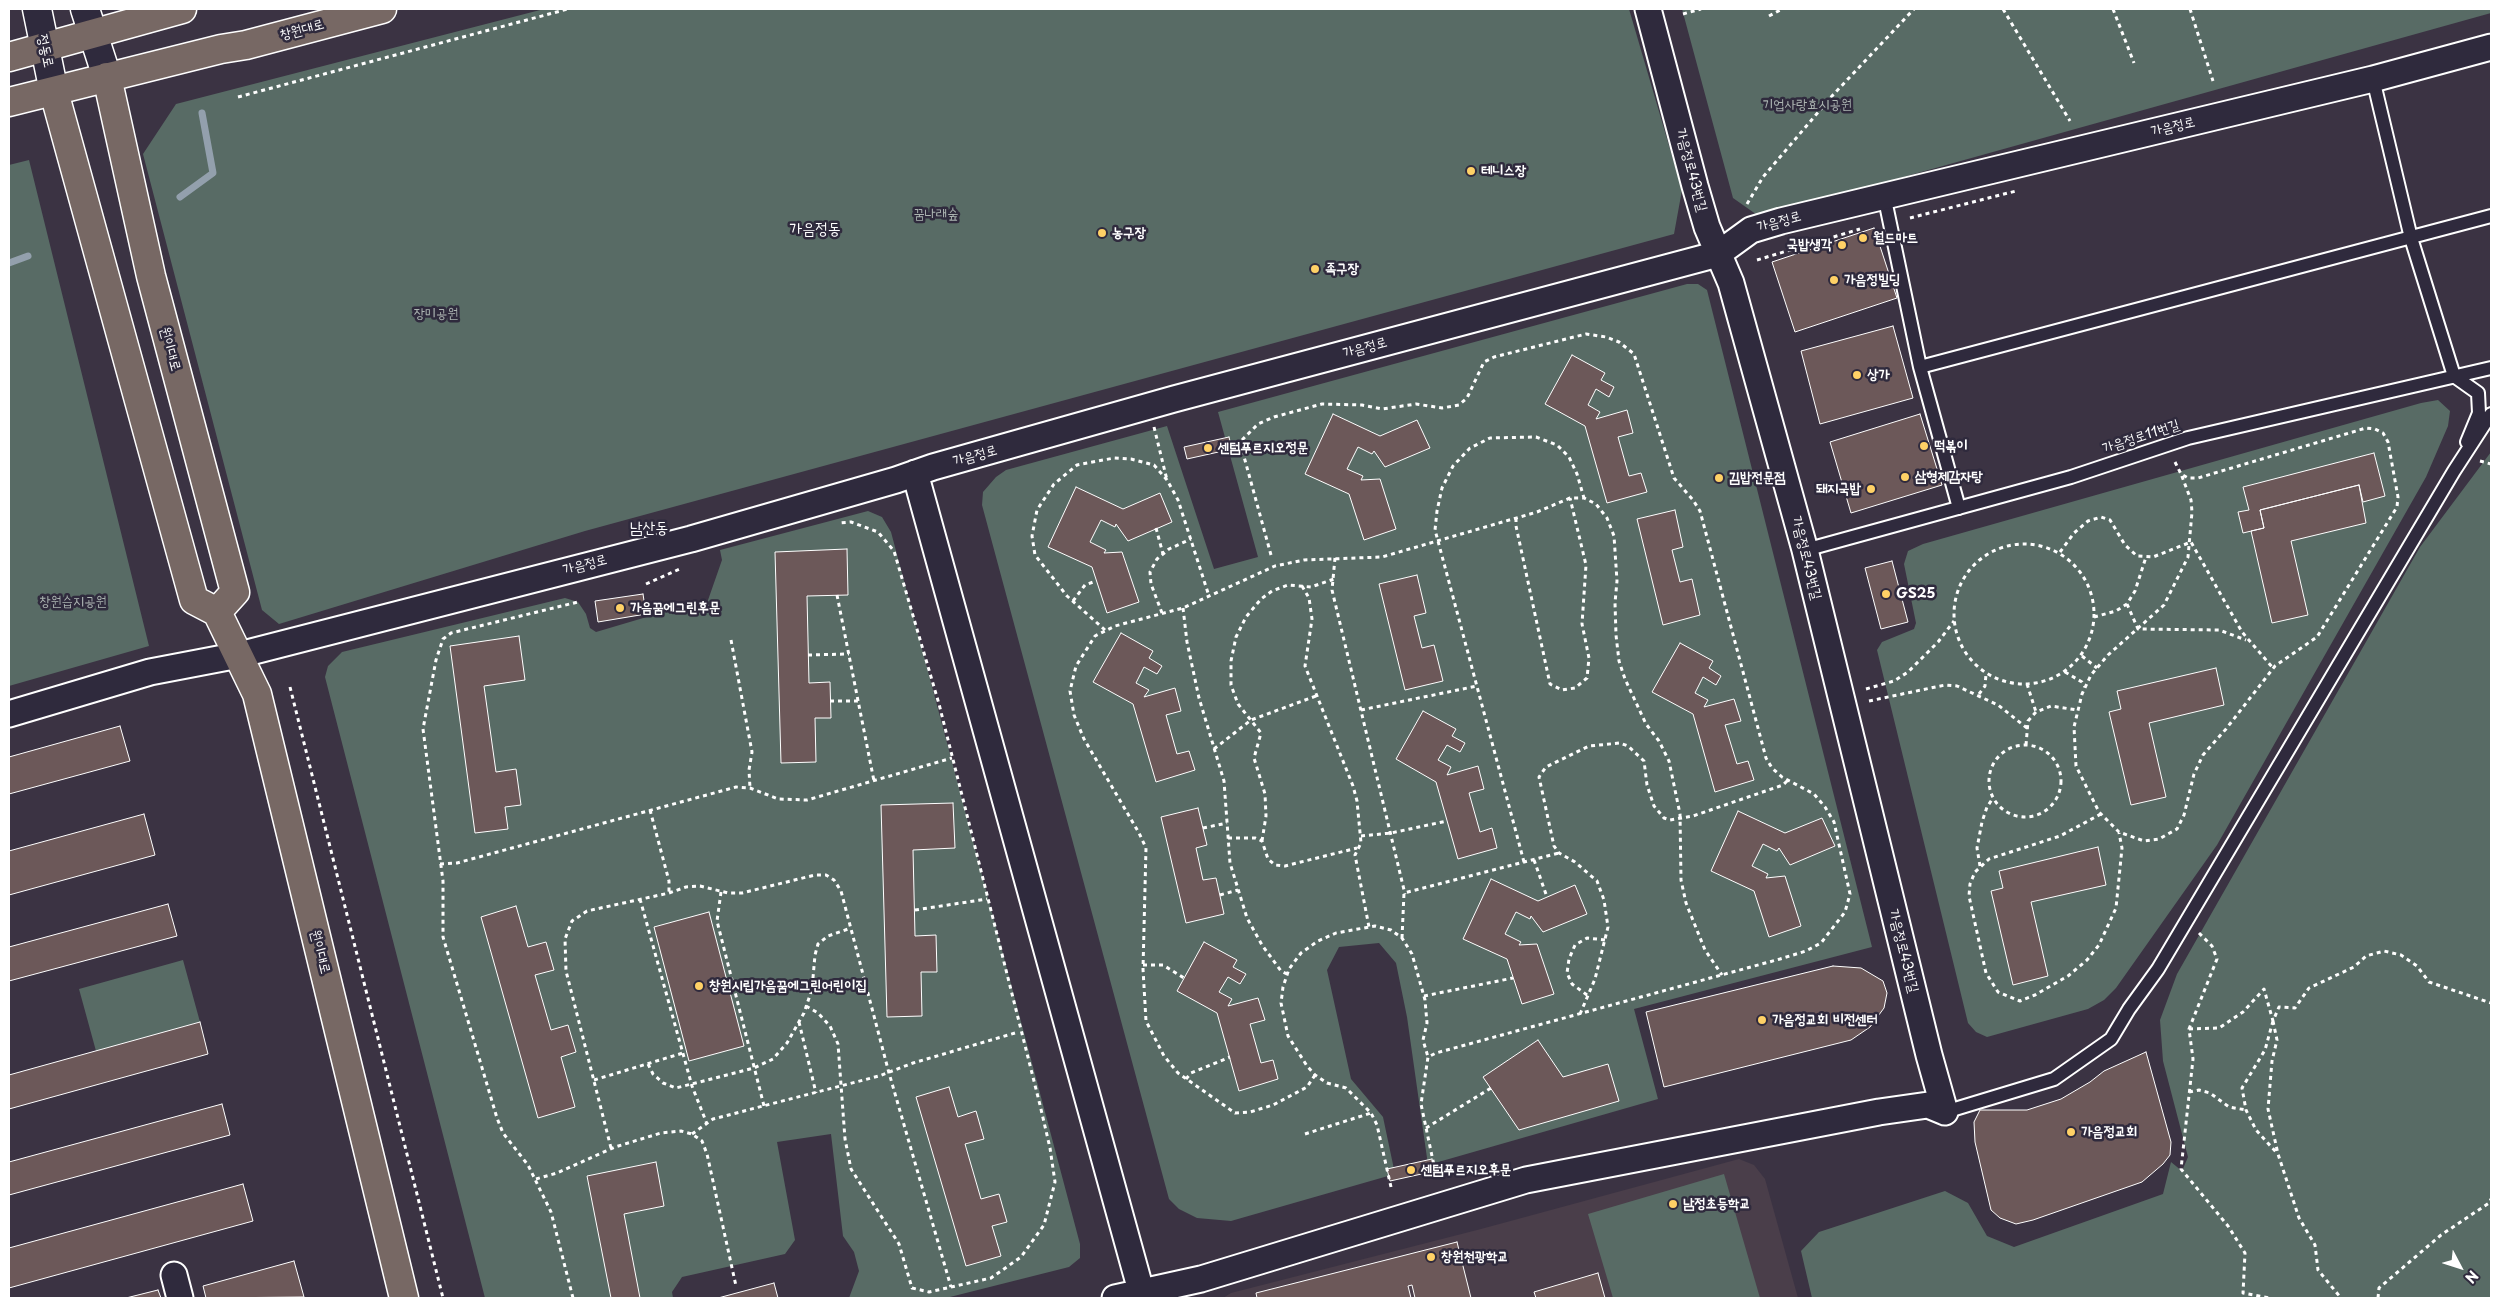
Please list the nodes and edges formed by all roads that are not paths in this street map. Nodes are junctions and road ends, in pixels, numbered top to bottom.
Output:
1 (37, 9) edge
2 (182, 9) edge
3 (382, 9) edge
4 (1648, 9) edge
5 (89, 21) edge
6 (2491, 47) edge
7 (44, 48) junction
8 (9, 57) edge
9 (107, 77) junction
10 (2373, 79) junction
11 (54, 92) junction
12 (9, 102) edge
13 (1884, 195) junction
14 (2491, 216) edge
15 (2411, 238) junction
16 (1718, 254) junction
17 (1920, 368) junction
18 (2491, 368) edge
19 (2454, 376) junction
20 (2491, 414) edge
21 (2454, 471) junction
22 (915, 473) junction
23 (1958, 508) junction
24 (1805, 550) junction
25 (217, 612) junction
26 (239, 655) junction
27 (9, 714) edge
28 (1945, 1112) junction
29 (1143, 1295) edge
30 (404, 1298) edge
31 (1115, 1298) edge

1 - 7 main road, 정동로
2 - 5 main road
3 - 9 main road, 창원대로
4 - 16 street, 가음정로43번길
5 - 7 main road
5 - 9 main road
6 - 10 street, 가음정로
7 - 8 main road
7 - 11 main road, 정동로
9 - 11 main road
9 - 25 main road, 원이대로
10 - 13 street, 가음정로
10 - 15 lane
11 - 12 main road
11 - 25 main road
13 - 16 street, 가음정로
13 - 17 lane
14 - 15 lane
15 - 17 lane
15 - 19 lane
16 - 22 street, 가음정로
16 - 24 street, 가음정로43번길
17 - 23 lane
18 - 19 lane, 가음정로11번길
19 - 21 lane
19 - 23 lane, 가음정로11번길
20 - 21 lane
21 - 28 lane
22 - 26 street, 가음정로
22 - 29 street
23 - 24 lane, 가음정로11번길
24 - 28 street, 가음정로43번길
25 - 26 main road, 원이대로
26 - 27 street, 가음정로
26 - 30 main road, 원이대로
28 - 29 street
29 - 31 street

